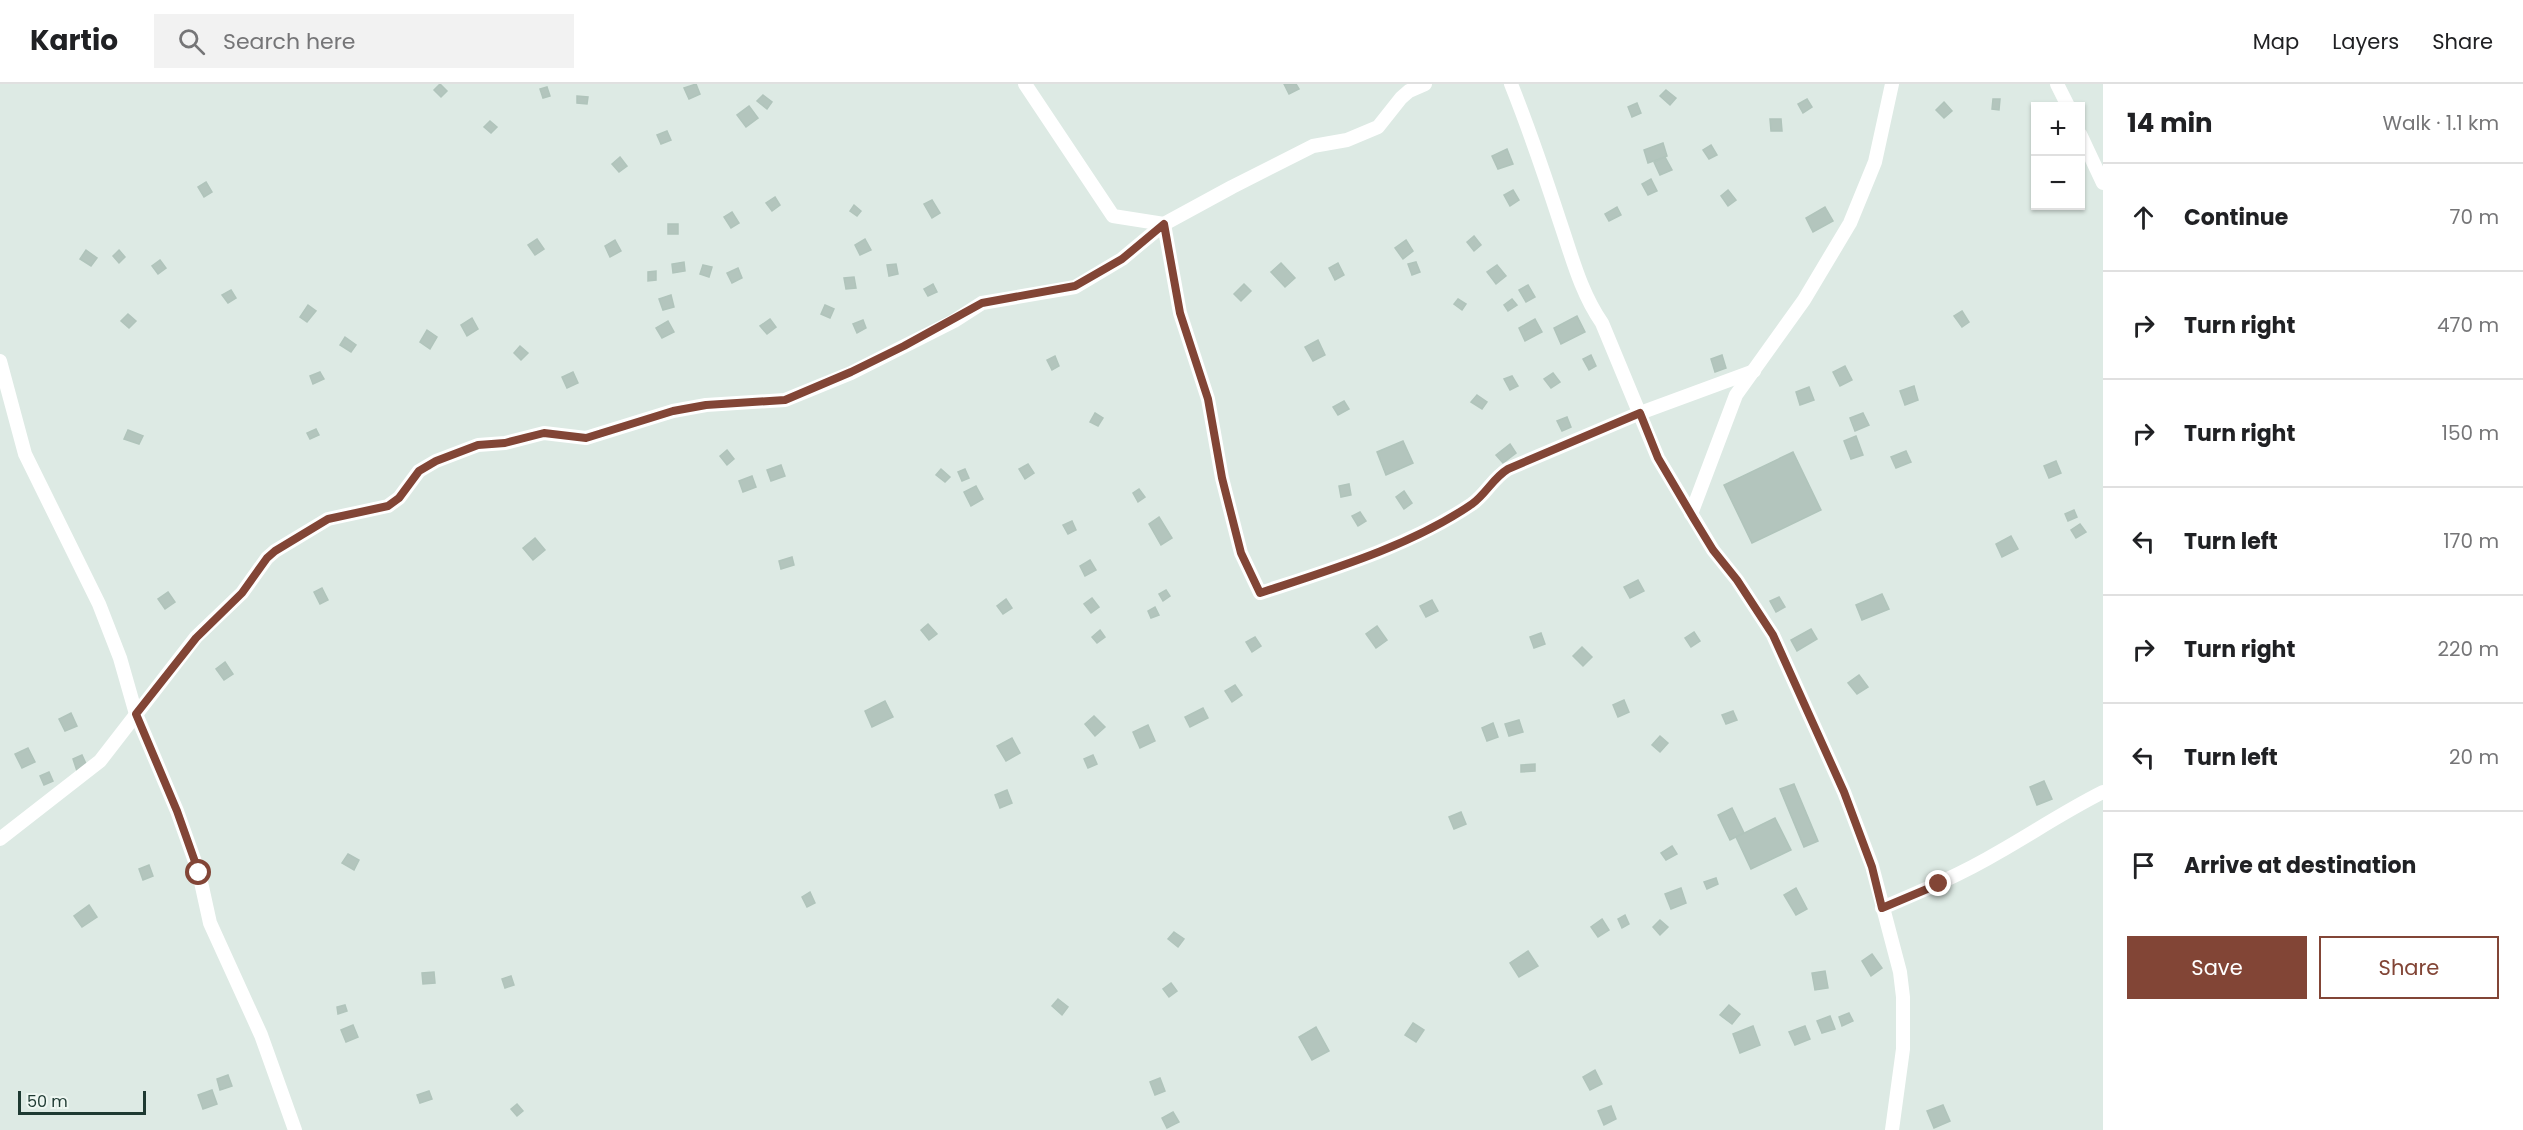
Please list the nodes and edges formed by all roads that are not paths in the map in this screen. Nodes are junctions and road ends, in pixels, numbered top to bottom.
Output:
1 (1025, 84) edge
2 (1425, 84) edge
3 (1511, 84) edge
4 (1892, 84) edge
5 (2057, 84) edge
6 (2066, 102) edge
7 (2085, 145) edge
8 (2103, 183) edge
9 (1164, 224) junction
10 (0, 361) edge
11 (1754, 371) junction
12 (1640, 413) junction
13 (1691, 514) junction
14 (136, 714) junction
15 (2103, 792) edge
16 (0, 839) edge
17 (1882, 908) junction
18 (295, 1130) edge
19 (1892, 1130) edge

1 - 9 street
2 - 9 street
3 - 12 street
4 - 11 street
5 - 6 street
7 - 8 street
9 - 12 street
9 - 14 street
10 - 14 street
11 - 12 street
11 - 13 street
12 - 13 street
13 - 17 street
14 - 16 street
14 - 18 street
15 - 17 street
17 - 19 street

